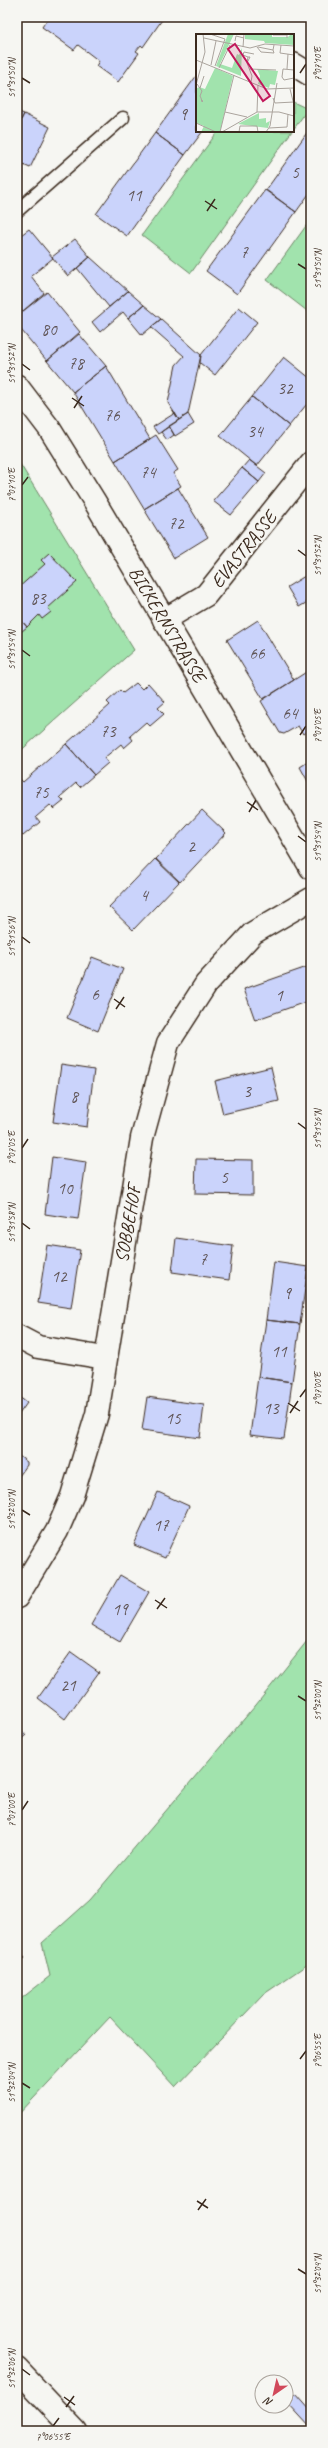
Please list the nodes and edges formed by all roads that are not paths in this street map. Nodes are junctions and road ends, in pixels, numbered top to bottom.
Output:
1 (294, 65) edge
2 (311, 75) edge
3 (123, 118) dead end
4 (17, 211) edge
5 (17, 386) edge
6 (311, 464) edge
7 (164, 620) junction
8 (311, 868) edge
9 (311, 899) edge
10 (17, 1336) edge
11 (105, 1358) junction
12 (17, 1597) edge
13 (17, 2369) edge
14 (76, 2431) edge

1 - 2 street
3 - 4 lane
5 - 7 street, BICKERNSTRASSE
6 - 7 street, EVASTRASSE
7 - 8 street, BICKERNSTRASSE
9 - 11 street, SOBBEHOF
10 - 11 street
11 - 12 street, SOBBEHOF
13 - 14 street

